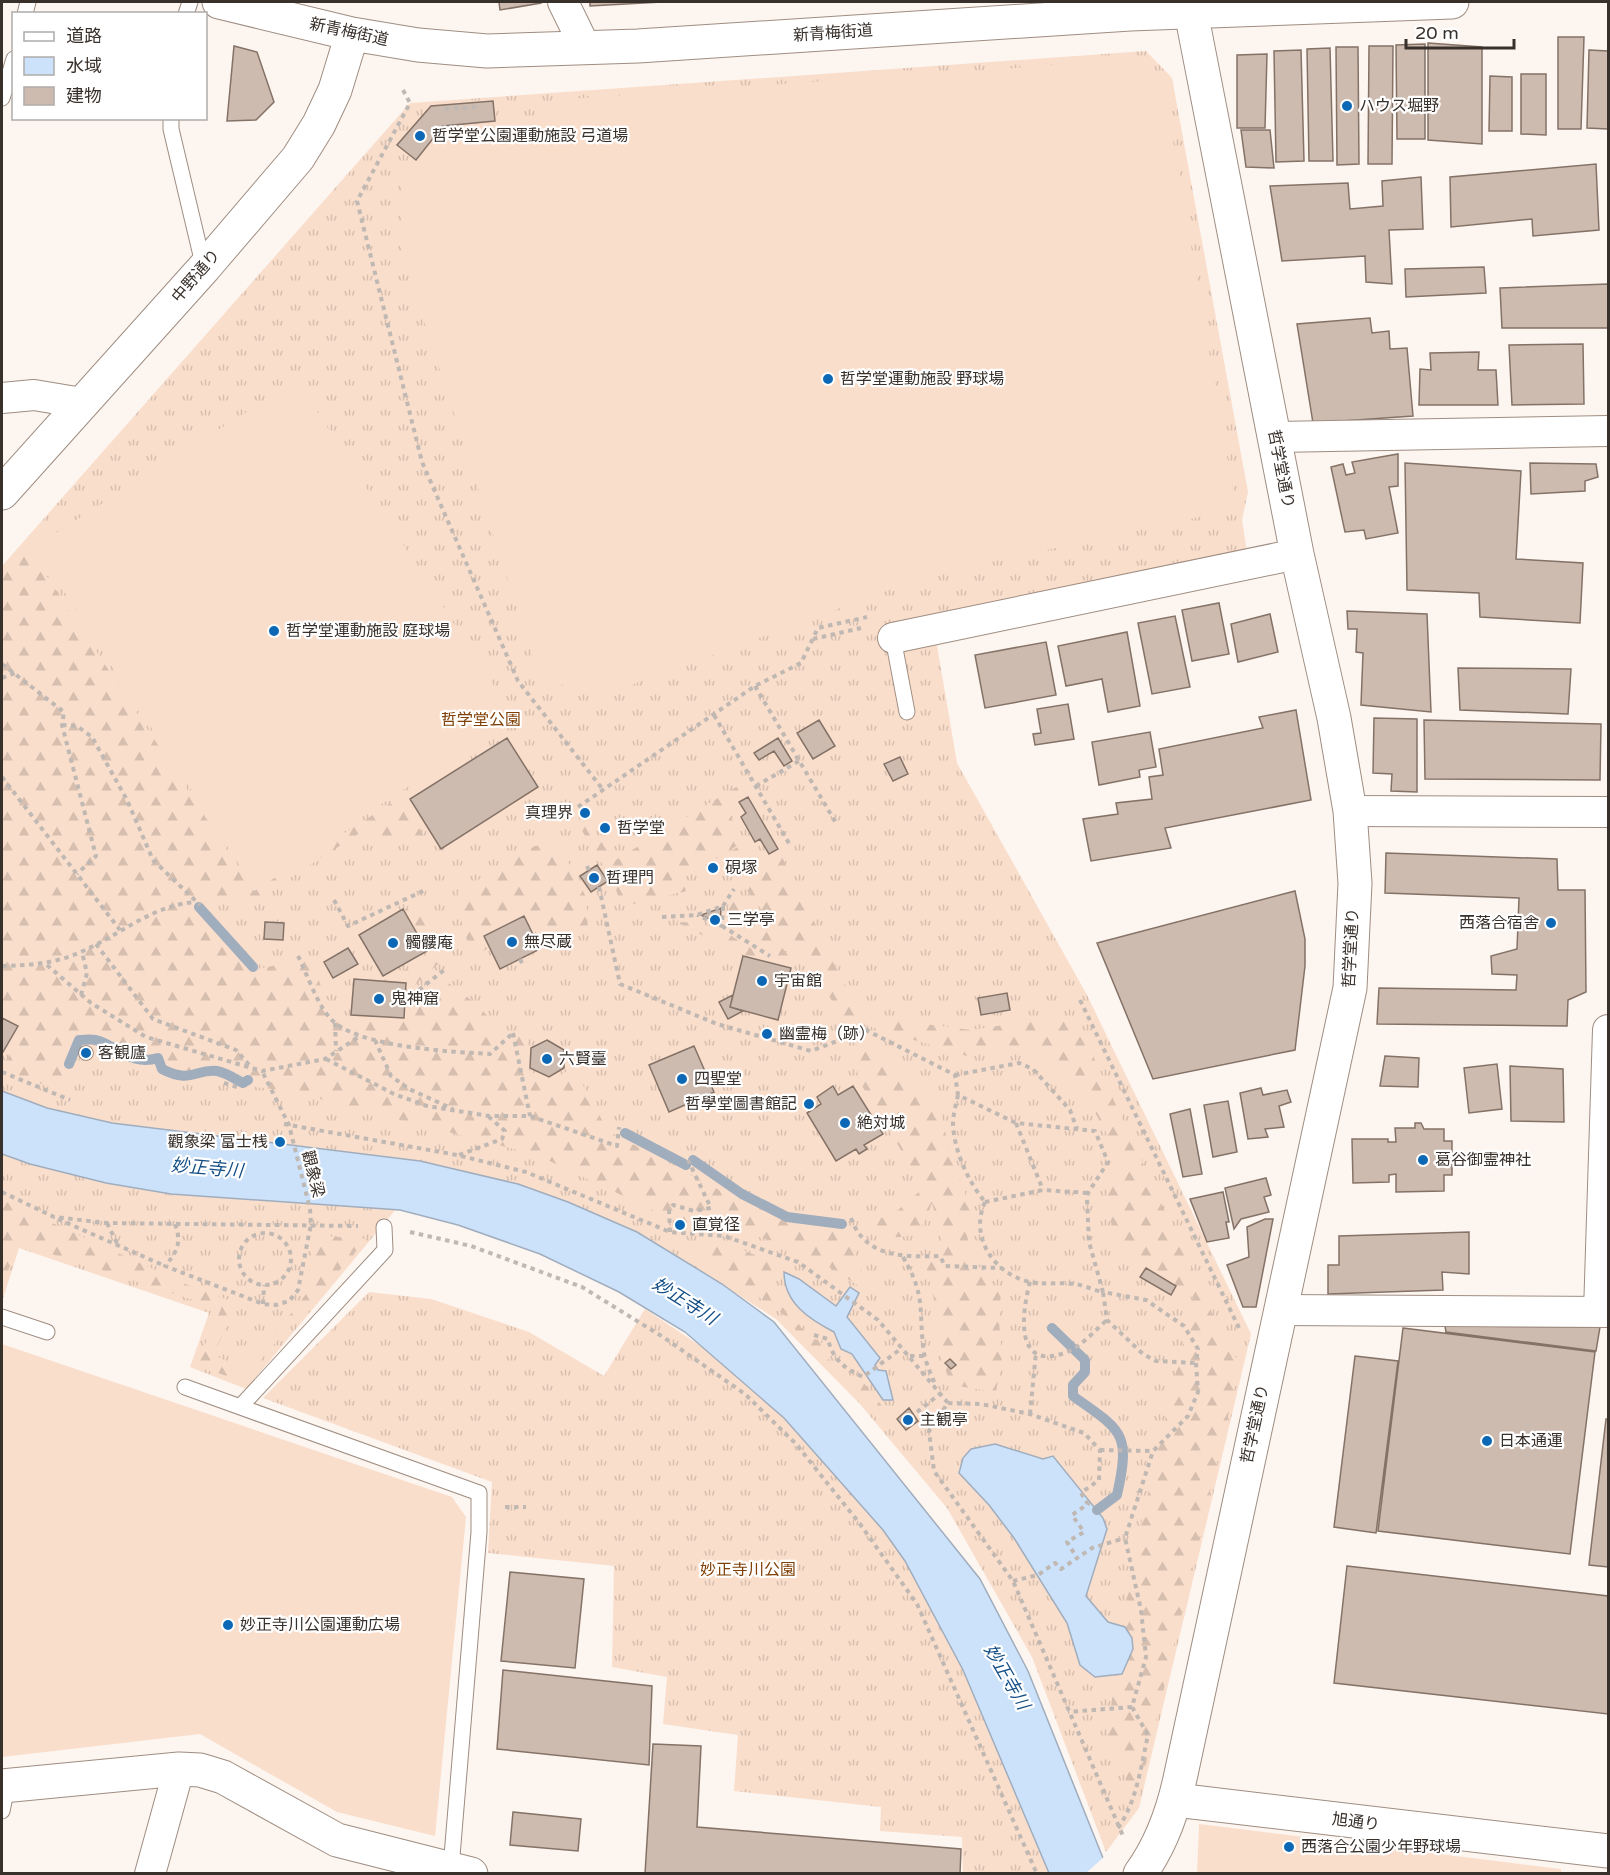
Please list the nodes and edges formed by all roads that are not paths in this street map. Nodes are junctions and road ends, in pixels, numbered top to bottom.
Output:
1 (219, 2) edge
2 (563, 2) edge
3 (1452, 2) edge
4 (1190, 7) edge
5 (352, 34) junction
6 (586, 49) junction
7 (12, 66) edge
8 (2, 98) edge
9 (171, 120) edge
10 (204, 268) junction
11 (2, 398) edge
12 (82, 403) junction
13 (1608, 431) edge
14 (1275, 437) junction
15 (2, 493) edge
16 (1297, 554) junction
17 (893, 638) joint
18 (907, 712) dead end
19 (1350, 812) junction
20 (1608, 812) edge
21 (1608, 1030) edge
22 (384, 1227) road end
23 (1280, 1310) junction
24 (1604, 1312) edge
25 (2, 1317) edge
26 (47, 1332) dead end
27 (185, 1387) dead end
28 (242, 1406) junction
29 (179, 1769) junction
30 (3, 1795) edge
31 (1176, 1800) junction
32 (1608, 1851) edge
33 (461, 1871) edge
34 (150, 1874) edge
35 (1140, 1874) edge

1 - 5 street, 新青梅街道
2 - 6 street
3 - 4 street, 新青梅街道
4 - 6 street, 新青梅街道
4 - 14 street, 哲学堂通り
5 - 6 street, 新青梅街道
5 - 10 street, 中野通り
7 - 8 lane
9 - 10 lane
10 - 12 street, 中野通り
11 - 12 street
12 - 15 street, 中野通り
13 - 14 street
14 - 16 street, 哲学堂通り
16 - 17 street
16 - 19 street, 哲学堂通り
17 - 18 lane
19 - 20 street
19 - 23 street, 哲学堂通り
21 - 24 street
22 - 28 lane
23 - 24 street
23 - 31 street, 哲学堂通り
25 - 26 lane
27 - 28 lane
28 - 33 lane
29 - 30 street
29 - 33 street
29 - 34 street
31 - 32 street, 旭通り
31 - 35 street, 哲学堂通り

